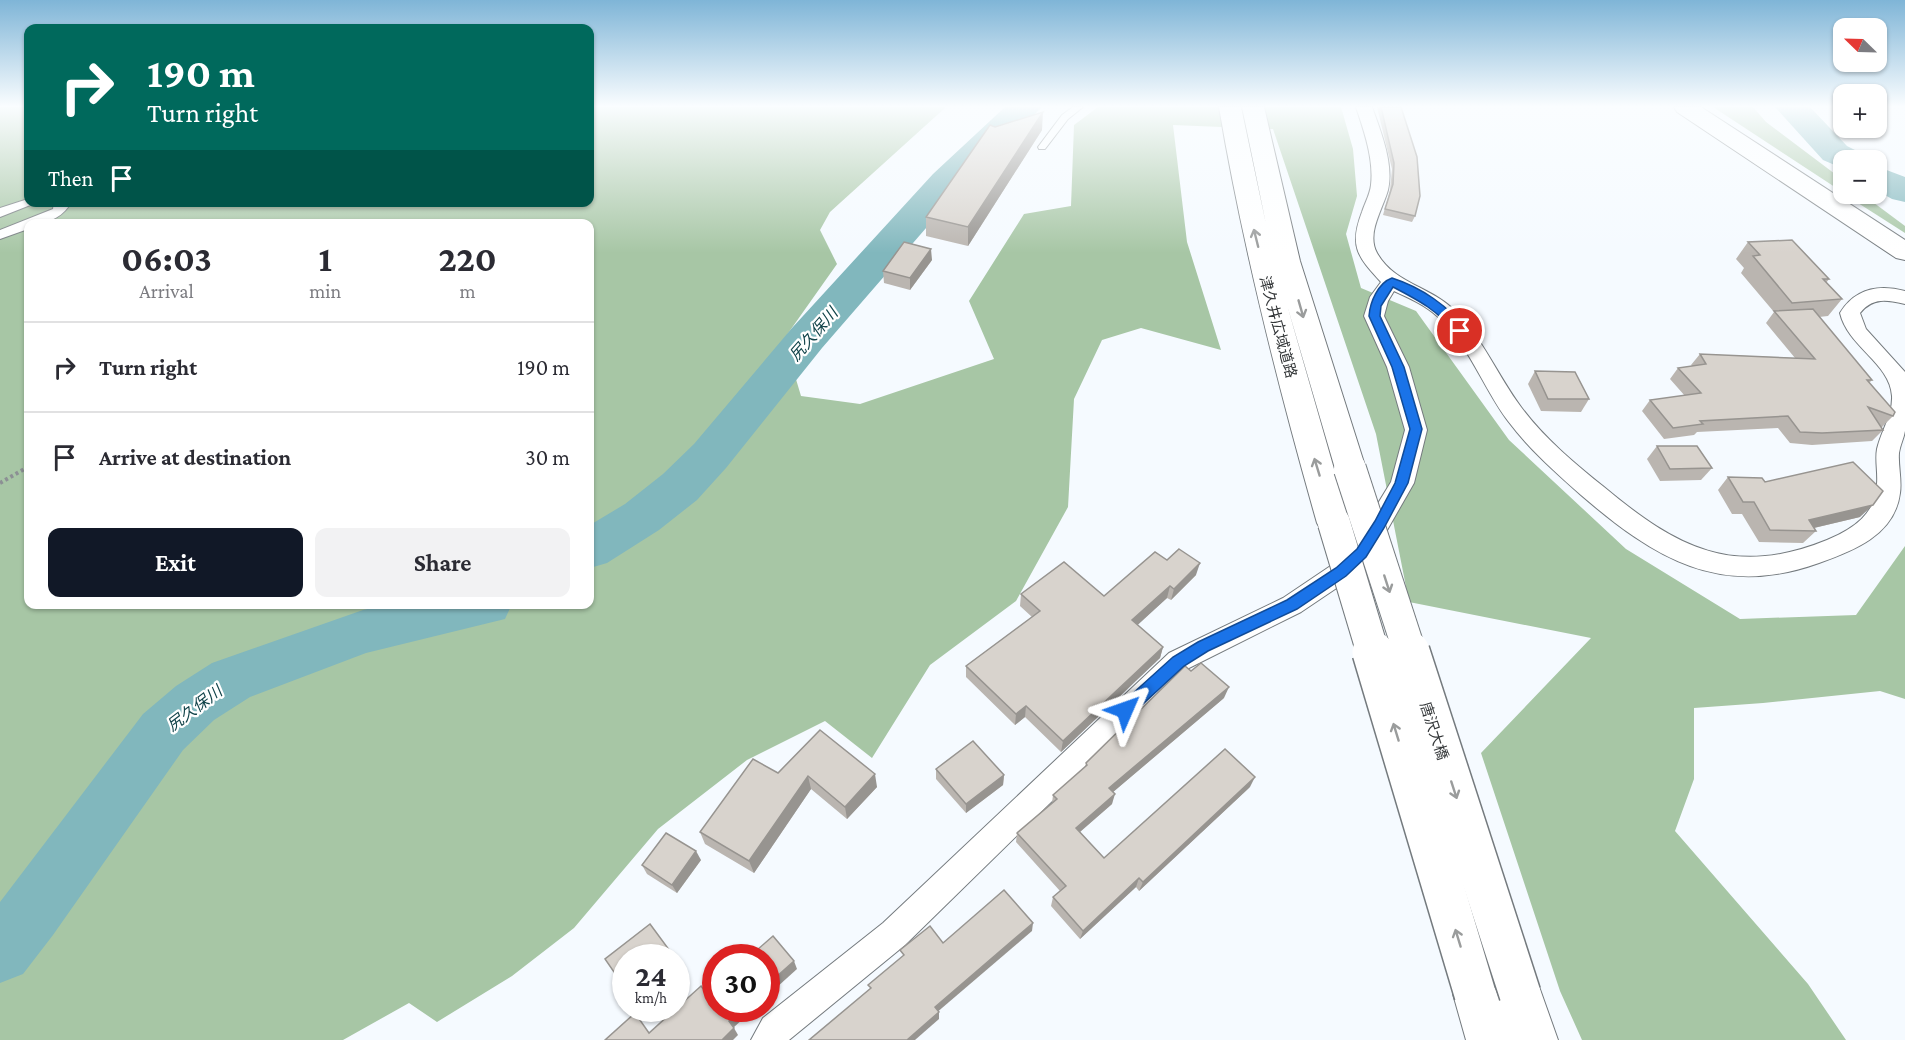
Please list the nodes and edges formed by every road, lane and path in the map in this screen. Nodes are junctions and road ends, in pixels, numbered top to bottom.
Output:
1 (1246, 156) edge
2 (1255, 156) edge
3 (1376, 156) edge
4 (1758, 156) edge
5 (24, 205) edge
6 (61, 207) edge
7 (0, 213) edge
8 (41, 219) edge
9 (24, 226) edge
10 (0, 235) edge
11 (1905, 252) edge
12 (1392, 282) junction
13 (1905, 298) edge
14 (24, 469) edge
15 (1350, 469) joint
16 (0, 483) edge
17 (768, 1040) edge
18 (1489, 1040) edge
19 (1535, 1040) edge

18 -> 1 main road, 津久井広域道路, bridge
2 -> 15 main road, 津久井広域道路
3 - 12 street
4 - 11 main road
5 - 7 street
6 - 8 street
9 - 10 street
12 - 13 street
12 - 17 street
14 - 16 path
15 -> 19 main road, 唐沢大橋, bridge

